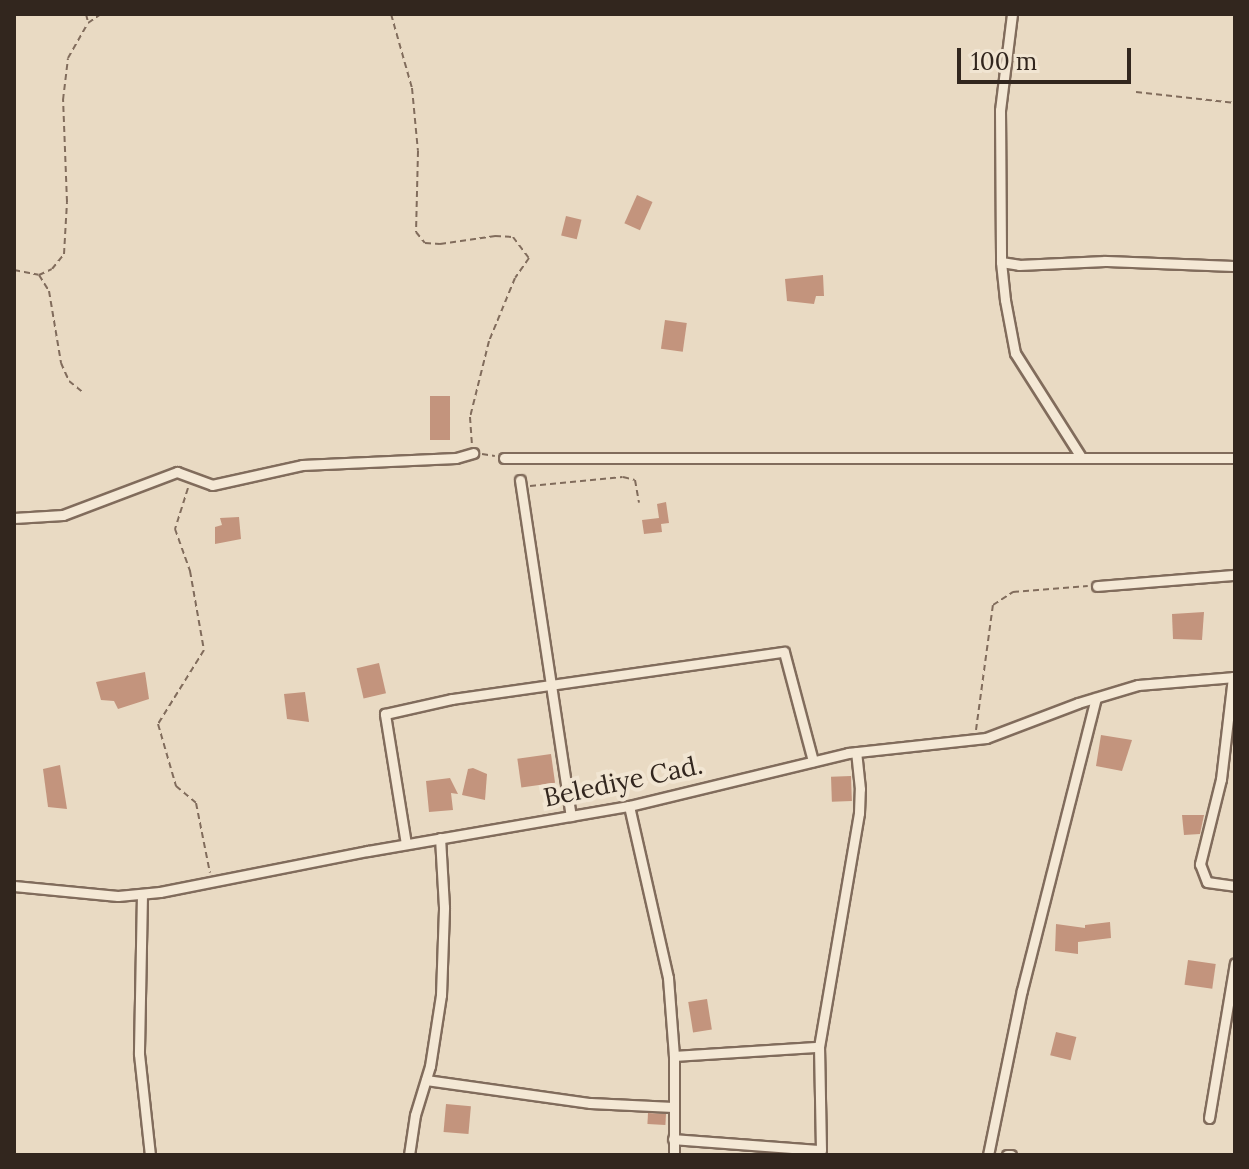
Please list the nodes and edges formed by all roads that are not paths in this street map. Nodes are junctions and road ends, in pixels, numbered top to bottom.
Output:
1 (1012, 14) edge
2 (1001, 262) junction
3 (1235, 266) edge
4 (473, 453) road end
5 (1081, 457) junction
6 (504, 458) road end
7 (1235, 458) edge
8 (521, 484) road end
9 (14, 518) edge
10 (1235, 575) edge
11 (1097, 586) road end
12 (1234, 677) edge
13 (550, 686) junction
14 (1096, 698) junction
15 (856, 752) junction
16 (813, 761) junction
17 (629, 806) junction
18 (571, 816) junction
19 (440, 838) junction
20 (406, 844) junction
21 (14, 886) edge
22 (1235, 886) edge
23 (142, 894) junction
24 (1235, 963) edge
25 (819, 1047) junction
26 (674, 1056) junction
27 (426, 1080) junction
28 (673, 1107) junction
29 (1209, 1118) dead end
30 (673, 1139) junction
31 (150, 1155) edge
32 (409, 1155) edge
33 (674, 1155) edge
34 (988, 1155) edge

1 - 2 street
2 - 3 street
2 - 5 street
4 - 9 street
5 - 6 street
5 - 7 street
8 - 13 street
10 - 11 street
12 - 14 street, Belediye Cad.
12 - 22 street
13 - 16 street
13 - 18 street
13 - 20 street
14 - 15 street, Belediye Cad.
14 - 34 street
15 - 16 street, Belediye Cad.
15 - 25 street
16 - 17 street, Belediye Cad.
17 - 18 street, Belediye Cad.
17 - 26 street
18 - 19 street, Belediye Cad.
19 - 20 street, Belediye Cad.
19 - 27 street
20 - 23 street, Belediye Cad.
21 - 23 street, Belediye Cad.
23 - 31 street
24 - 29 street
25 - 26 street
25 - 30 street
26 - 28 street
27 - 28 street
27 - 32 street
28 - 30 street
30 - 33 street

